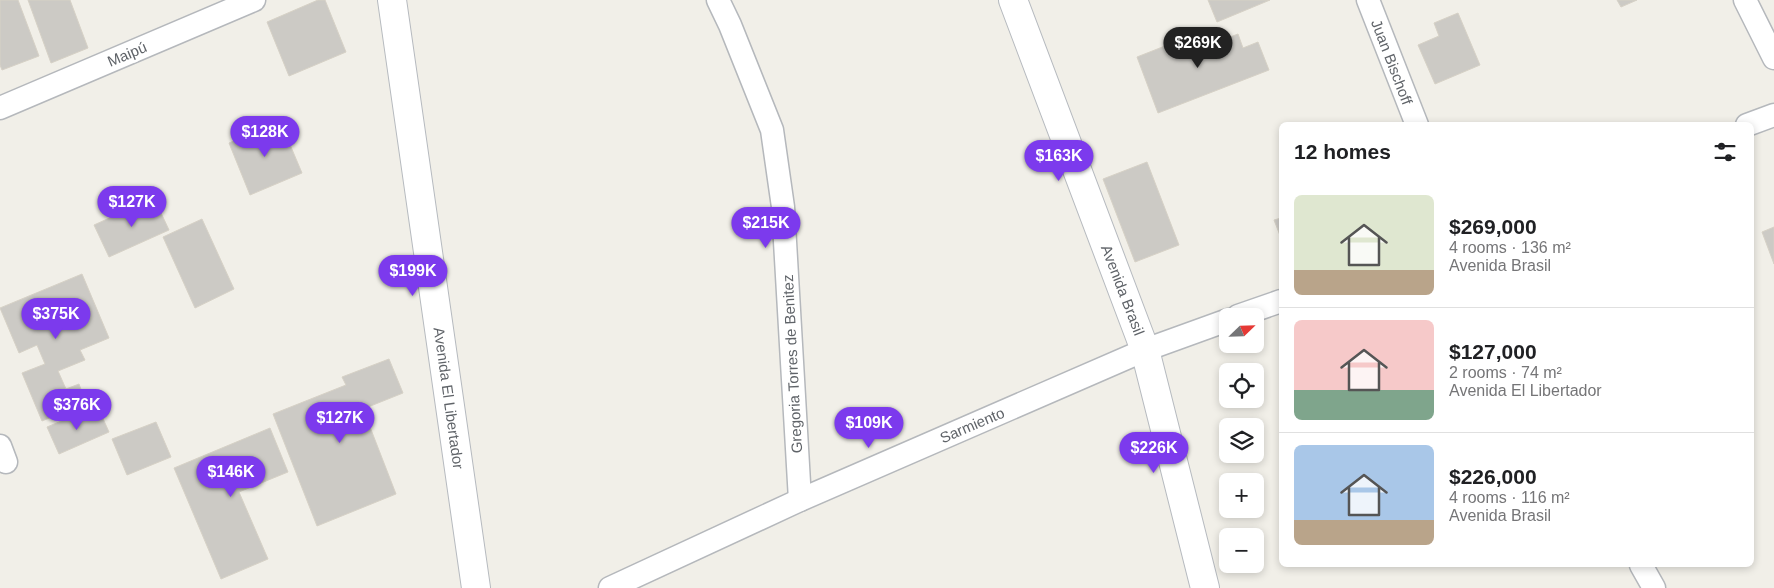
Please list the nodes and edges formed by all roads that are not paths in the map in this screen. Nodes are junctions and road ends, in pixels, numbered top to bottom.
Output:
1 (254, 0) edge
2 (392, 0) edge
3 (718, 0) edge
4 (1013, 0) edge
5 (1368, 0) edge
6 (1745, 0) edge
7 (1774, 58) edge
8 (0, 108) edge
9 (1774, 115) edge
10 (1416, 122) edge
11 (1754, 122) edge
12 (1279, 301) edge
13 (1260, 308) edge
14 (1219, 323) edge
15 (1145, 350) junction
16 (800, 500) junction
17 (1642, 567) edge
18 (476, 588) edge
19 (610, 588) edge
20 (1205, 588) edge
21 (1654, 588) edge

1 - 8 street, Maipú
2 - 18 main road, Avenida El Libertador
3 - 16 street, Gregoria Torres de Benitez
4 - 15 main road, Avenida Brasil
5 - 10 street, Juan Bischoff
6 - 7 street
9 - 11 street
12 - 13 street
14 - 15 street, Sarmiento
15 - 16 street, Sarmiento
15 - 20 main road, Avenida Brasil
16 - 19 street, Sarmiento
17 - 21 street

